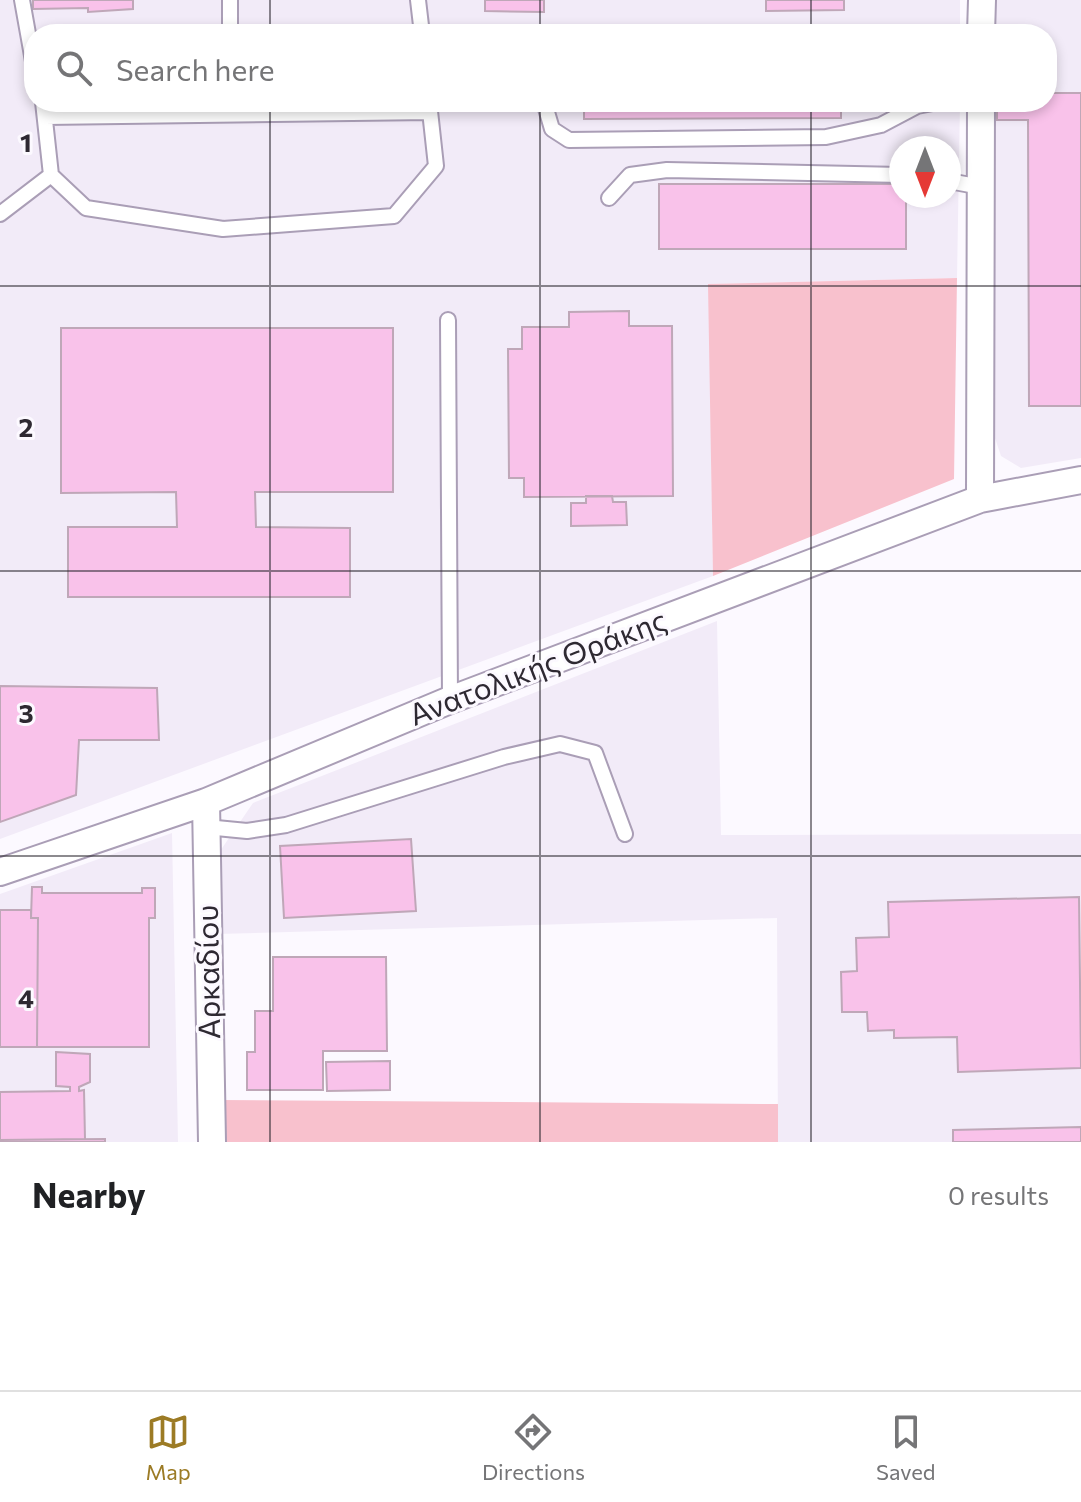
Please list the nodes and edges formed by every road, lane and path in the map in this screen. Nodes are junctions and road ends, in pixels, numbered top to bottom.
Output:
1 (22, 0) edge
2 (230, 0) edge
3 (418, 0) edge
4 (982, 0) edge
5 (26, 24) edge
6 (230, 24) edge
7 (421, 24) edge
8 (981, 24) edge
9 (44, 112) edge
10 (431, 112) edge
11 (547, 112) edge
12 (906, 112) edge
13 (981, 112) edge
14 (51, 175) junction
15 (889, 175) edge
16 (961, 183) edge
17 (981, 187) junction
18 (609, 198) dead end
19 (0, 214) edge
20 (448, 320) dead end
21 (1081, 480) edge
22 (980, 499) junction
23 (450, 700) junction
24 (206, 815) junction
25 (625, 834) dead end
26 (0, 872) edge
27 (212, 1142) edge

1 - 5 lane
2 - 6 lane
3 - 7 lane
4 - 8 street
9 - 14 lane
10 - 14 lane
11 - 12 lane
13 - 17 street
14 - 19 lane
15 - 18 lane
16 - 17 lane
17 - 22 street
20 - 23 lane
21 - 22 street, Ανατολικής Θράκης
22 - 23 street, Ανατολικής Θράκης
23 - 24 street, Ανατολικής Θράκης
24 - 25 lane
24 - 26 street, Ανατολικής Θράκης
24 - 27 street, Αρκαδίου

